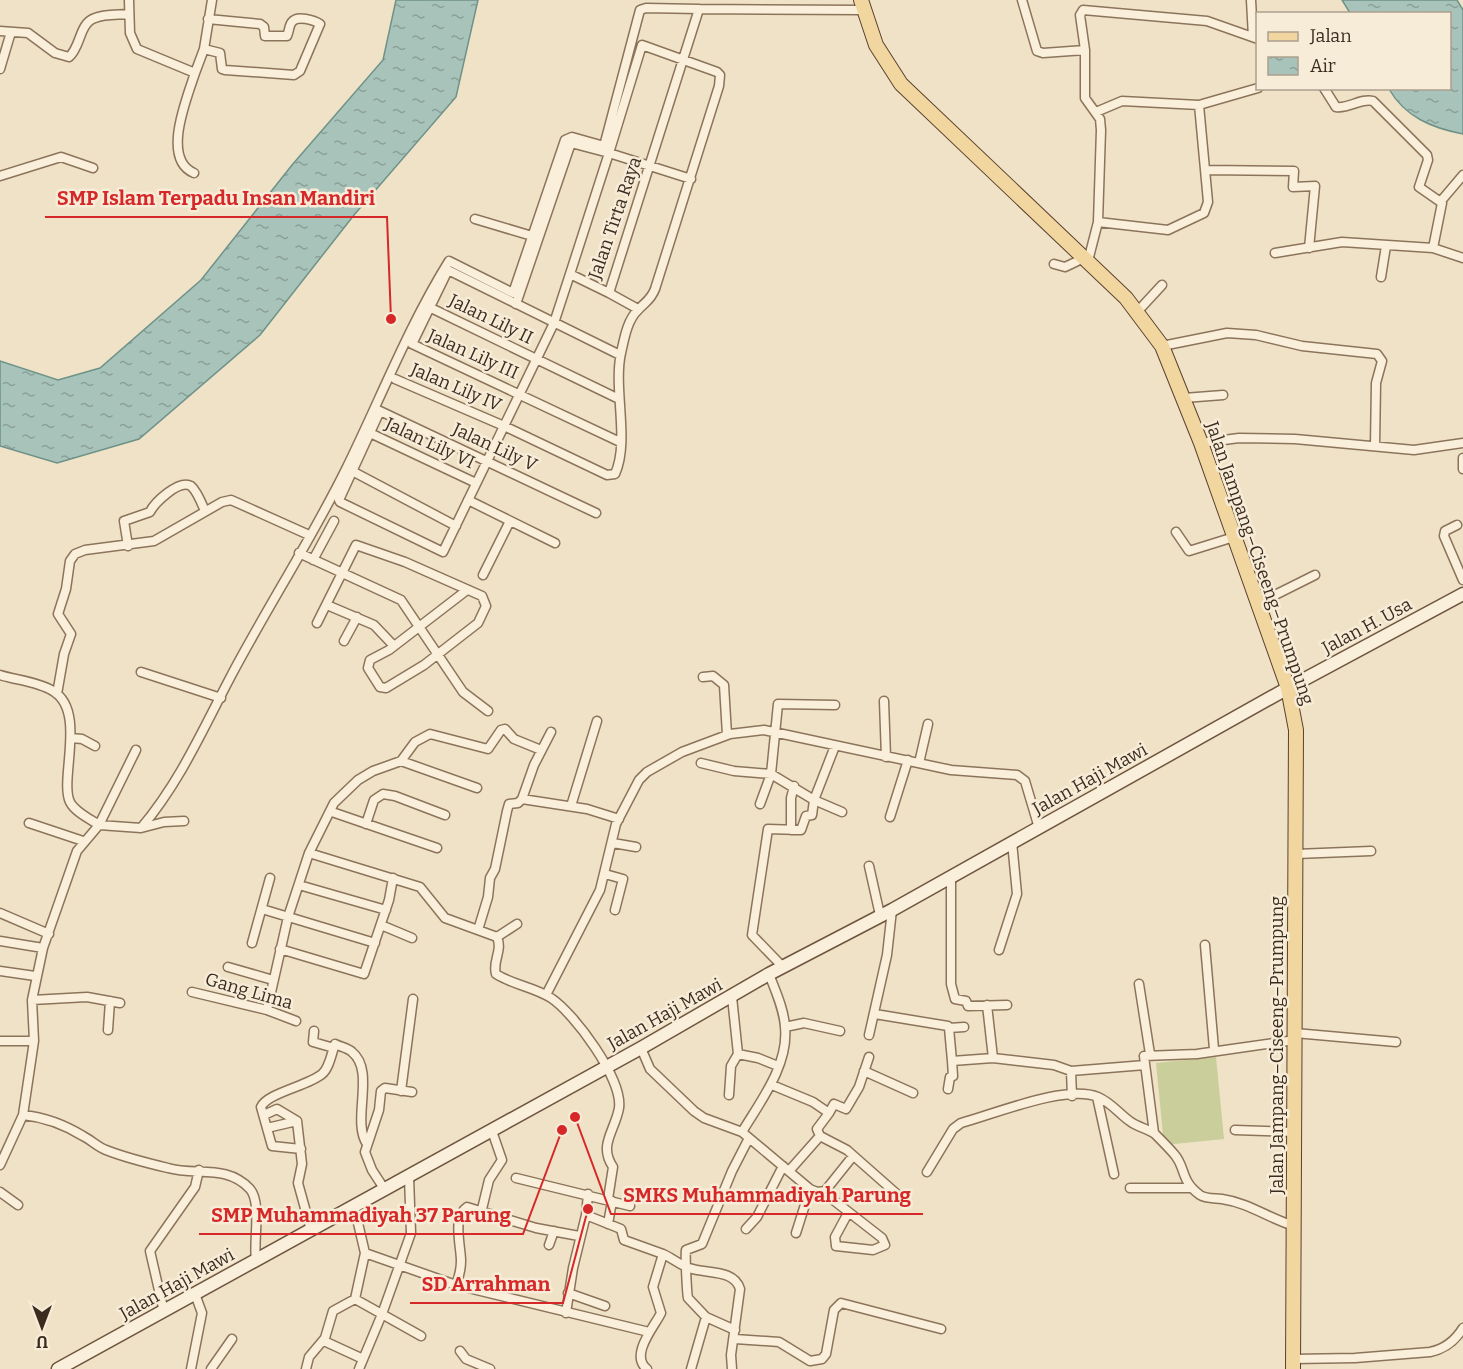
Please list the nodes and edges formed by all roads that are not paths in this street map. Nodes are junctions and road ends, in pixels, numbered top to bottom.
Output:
1 (129, 0) edge
2 (212, 0) edge
3 (1022, 0) edge
4 (1251, 0) edge
5 (862, 5) edge
6 (699, 9) junction
7 (129, 14) junction
8 (208, 19) junction
9 (0, 31) edge
10 (11, 32) junction
11 (1255, 38) edge
12 (204, 49) junction
13 (1085, 50) junction
14 (682, 59) junction
15 (0, 69) edge
16 (195, 73) junction
17 (1256, 88) edge
18 (1325, 90) edge
19 (1199, 105) junction
20 (1096, 112) junction
21 (609, 153) junction
22 (651, 164) junction
23 (93, 168) dead end
24 (1206, 170) junction
25 (194, 173) dead end
26 (1463, 175) edge
27 (0, 176) edge
28 (691, 179) junction
29 (1441, 201) junction
30 (475, 219) dead end
31 (1098, 222) junction
32 (532, 236) junction
33 (1386, 246) junction
34 (1309, 248) junction
35 (1433, 249) junction
36 (1275, 253) dead end
37 (1463, 258) edge
38 (1086, 260) junction
39 (1054, 264) dead end
40 (570, 274) junction
41 (1381, 277) dead end
42 (1162, 285) dead end
43 (609, 292) junction
44 (516, 304) junction
45 (431, 308) junction
46 (638, 309) junction
47 (1138, 311) junction
48 (554, 323) junction
49 (412, 344) junction
50 (1162, 346) junction
51 (620, 355) junction
52 (536, 359) junction
53 (395, 379) junction
54 (520, 393) junction
55 (1222, 395) dead end
56 (1184, 398) junction
57 (619, 399) junction
58 (380, 411) junction
59 (504, 426) junction
60 (370, 433) junction
61 (620, 442) junction
62 (1463, 442) edge
63 (1201, 443) junction
64 (1375, 446) junction
65 (1463, 458) edge
66 (486, 462) junction
67 (1463, 469) edge
68 (352, 471) junction
69 (476, 483) junction
70 (468, 500) junction
71 (205, 511) junction
72 (596, 513) dead end
73 (510, 520) junction
74 (334, 521) dead end
75 (456, 525) junction
76 (1457, 525) dead end
77 (1176, 532) dead end
78 (309, 535) junction
79 (1234, 537) junction
80 (555, 543) dead end
81 (128, 546) junction
82 (299, 554) junction
83 (313, 560) junction
84 (341, 574) junction
85 (483, 575) dead end
86 (1315, 575) dead end
87 (1463, 580) edge
88 (467, 590) junction
89 (1463, 594) edge
90 (1257, 604) junction
91 (327, 605) junction
92 (357, 617) junction
93 (317, 622) dead end
94 (420, 627) junction
95 (344, 641) dead end
96 (394, 646) junction
97 (438, 654) junction
98 (141, 672) dead end
99 (0, 675) edge
100 (703, 678) dead end
101 (1288, 688) junction
102 (57, 694) junction
103 (221, 698) junction
104 (884, 701) dead end
105 (835, 705) dead end
106 (488, 711) dead end
107 (597, 721) dead end
108 (928, 724) dead end
109 (551, 732) dead end
110 (776, 732) junction
111 (727, 735) junction
112 (71, 738) junction
113 (95, 746) dead end
114 (835, 746) junction
115 (136, 750) dead end
116 (541, 750) junction
117 (886, 757) junction
118 (908, 760) junction
119 (401, 761) junction
120 (701, 763) dead end
121 (919, 763) junction
122 (771, 774) junction
123 (794, 786) junction
124 (477, 788) dead end
125 (522, 799) junction
126 (814, 800) junction
127 (760, 804) dead end
128 (571, 806) junction
129 (332, 812) junction
130 (842, 812) dead end
131 (445, 815) dead end
132 (890, 817) dead end
133 (619, 819) junction
134 (184, 821) dead end
135 (28, 823) dead end
136 (366, 824) junction
137 (99, 825) junction
138 (141, 828) junction
139 (1039, 828) junction
140 (791, 830) junction
141 (83, 841) junction
142 (1012, 842) junction
143 (613, 843) junction
144 (636, 847) dead end
145 (437, 848) dead end
146 (1371, 851) dead end
147 (309, 853) junction
148 (1296, 854) junction
149 (869, 866) dead end
150 (605, 874) junction
151 (951, 876) junction
152 (270, 878) dead end
153 (393, 878) junction
154 (299, 885) junction
155 (262, 909) junction
156 (892, 909) junction
157 (386, 910) junction
158 (615, 910) dead end
159 (0, 913) edge
160 (880, 915) junction
161 (288, 917) junction
162 (517, 924) dead end
163 (381, 925) junction
164 (478, 930) junction
165 (49, 934) junction
166 (497, 937) junction
167 (412, 938) dead end
168 (0, 941) edge
169 (252, 943) dead end
170 (375, 943) junction
171 (1205, 945) dead end
172 (43, 948) junction
173 (280, 949) junction
174 (999, 950) dead end
175 (782, 966) junction
176 (228, 967) dead end
177 (0, 971) edge
178 (769, 974) junction
179 (35, 976) junction
180 (273, 980) junction
181 (1139, 984) dead end
182 (192, 992) dead end
183 (546, 995) junction
184 (732, 997) junction
185 (413, 999) dead end
186 (32, 1000) junction
187 (110, 1001) junction
188 (120, 1003) dead end
189 (987, 1005) junction
190 (1007, 1005) dead end
191 (267, 1011) junction
192 (875, 1014) junction
193 (297, 1022) dead end
194 (785, 1027) junction
195 (964, 1027) dead end
196 (949, 1028) junction
197 (108, 1030) dead end
198 (314, 1031) dead end
199 (840, 1031) dead end
200 (869, 1035) dead end
201 (1295, 1036) junction
202 (0, 1041) edge
203 (34, 1041) junction
204 (1396, 1042) dead end
205 (333, 1048) junction
206 (641, 1048) junction
207 (1214, 1049) junction
208 (738, 1054) junction
209 (1150, 1054) junction
210 (869, 1057) dead end
211 (993, 1059) junction
212 (952, 1061) junction
213 (1144, 1065) junction
214 (778, 1066) junction
215 (606, 1067) junction
216 (864, 1071) junction
217 (1071, 1071) junction
218 (772, 1084) junction
219 (948, 1089) dead end
220 (401, 1091) junction
221 (412, 1092) dead end
222 (913, 1093) dead end
223 (729, 1095) dead end
224 (1072, 1096) junction
225 (1097, 1097) junction
226 (829, 1113) junction
227 (23, 1115) junction
228 (264, 1115) junction
229 (297, 1121) junction
230 (267, 1128) junction
231 (1235, 1130) dead end
232 (492, 1131) junction
233 (742, 1132) junction
234 (1295, 1132) junction
235 (1154, 1133) junction
236 (820, 1136) junction
237 (749, 1138) junction
238 (367, 1144) junction
239 (301, 1149) junction
240 (853, 1156) junction
241 (0, 1165) edge
242 (786, 1168) junction
243 (199, 1170) junction
244 (927, 1172) dead end
245 (1114, 1174) dead end
246 (409, 1177) junction
247 (516, 1178) dead end
248 (1130, 1188) dead end
249 (1192, 1188) junction
250 (810, 1189) junction
251 (386, 1190) junction
252 (0, 1192) edge
253 (824, 1192) junction
254 (588, 1194) junction
255 (898, 1195) dead end
256 (610, 1200) junction
257 (18, 1205) dead end
258 (354, 1206) junction
259 (630, 1206) dead end
260 (482, 1209) junction
261 (848, 1213) junction
262 (586, 1215) junction
263 (608, 1224) junction
264 (1294, 1226) junction
265 (746, 1229) dead end
266 (311, 1230) junction
267 (554, 1231) junction
268 (796, 1233) dead end
269 (579, 1236) junction
270 (549, 1245) dead end
271 (364, 1253) junction
272 (663, 1254) junction
273 (256, 1261) junction
274 (401, 1265) junction
275 (688, 1268) junction
276 (456, 1285) junction
277 (568, 1293) junction
278 (195, 1294) junction
279 (356, 1299) junction
280 (605, 1306) dead end
281 (164, 1312) junction
282 (566, 1313) junction
283 (382, 1314) junction
284 (706, 1317) junction
285 (735, 1329) junction
286 (941, 1329) dead end
287 (649, 1332) junction
288 (421, 1335) dead end
289 (1462, 1335) edge
290 (232, 1339) dead end
291 (735, 1339) junction
292 (324, 1341) junction
293 (459, 1351) dead end
294 (363, 1359) junction
295 (1293, 1364) edge
296 (214, 1368) edge
297 (58, 1369) edge
298 (190, 1369) edge
299 (306, 1369) edge
300 (359, 1369) edge
301 (490, 1369) edge
302 (647, 1369) edge
303 (691, 1369) edge
304 (732, 1369) edge

1 - 7 street
2 - 8 street
3 - 13 street
4 - 11 street
5 - 6 street
5 - 38 main road, Jalan Jampang–Ciseeng–Prumpung
6 - 14 street, Jalan Tirta Raya
6 - 32 street
7 - 10 street
7 - 16 street
8 - 12 street
8 - 12 street
9 - 10 street
10 - 15 street
11 - 13 street
12 - 16 street
13 - 20 street
14 - 21 street
14 - 22 street, Jalan Tirta Raya
14 - 28 street
16 - 25 street
17 - 19 street
18 - 29 street
19 - 20 street
19 - 24 street
20 - 31 street
21 - 22 street
21 - 40 street
21 - 44 street
22 - 28 street
22 - 43 street, Jalan Tirta Raya
23 - 27 street
24 - 31 street
24 - 34 street
26 - 29 street
28 - 46 street
29 - 35 street
30 - 32 street
31 - 38 street
32 - 78 street
33 - 34 street
33 - 35 street
33 - 41 street
34 - 36 street
35 - 37 street
38 - 39 street
38 - 47 main road, Jalan Jampang–Ciseeng–Prumpung
40 - 43 street, Jalan Tirta Raya
40 - 48 street, Jalan Tirta Raya
42 - 47 street
43 - 46 street
44 - 45 street
44 - 48 street
45 - 49 street
45 - 52 street, Jalan Lily II
46 - 51 street
47 - 50 main road, Jalan Jampang–Ciseeng–Prumpung
48 - 51 street
48 - 52 street, Jalan Tirta Raya
49 - 53 street
49 - 54 street, Jalan Lily III
50 - 56 main road, Jalan Jampang–Ciseeng–Prumpung
50 - 64 street
51 - 57 street
52 - 54 street, Jalan Tirta Raya
52 - 57 street, Jalan Lily II
53 - 58 street
53 - 59 street, Jalan Lily IV
54 - 59 street, Jalan Tirta Raya
54 - 61 street, Jalan Lily III
55 - 56 street
56 - 63 main road, Jalan Jampang–Ciseeng–Prumpung
57 - 61 street
58 - 60 street
58 - 66 street, Jalan Lily V
59 - 61 street, Jalan Lily IV
59 - 66 street, Jalan Tirta Raya
60 - 68 street
60 - 69 street, Jalan Lily VI
62 - 64 street
63 - 64 street
63 - 79 main road, Jalan Jampang–Ciseeng–Prumpung
65 - 67 street
66 - 69 street, Jalan Tirta Raya
66 - 72 street, Jalan Lily V
68 - 75 street
68 - 75 street, Jalan Tirta Raya
69 - 70 street, Jalan Tirta Raya
70 - 73 street
70 - 75 street, Jalan Tirta Raya
71 - 78 street
71 - 81 street
71 - 81 street
73 - 80 street
73 - 85 street
74 - 83 street
76 - 87 street
77 - 79 street
78 - 82 street
79 - 90 main road, Jalan Jampang–Ciseeng–Prumpung
81 - 102 street
82 - 83 street
82 - 103 street
83 - 84 street
84 - 88 street
84 - 91 street
84 - 94 street
86 - 90 street
88 - 94 street
88 - 97 street
89 - 101 street, Jalan H. Usa
90 - 101 main road, Jalan Jampang–Ciseeng–Prumpung
91 - 92 street
91 - 93 street
92 - 95 street
92 - 96 street
94 - 96 street
94 - 97 street
96 - 97 street
97 - 106 street
98 - 103 street
99 - 102 street
100 - 111 street
101 - 139 street, Jalan Haji Mawi
101 - 148 main road, Jalan Jampang–Ciseeng–Prumpung
102 - 112 street
103 - 138 street
104 - 117 street
105 - 110 street
107 - 128 street
108 - 121 street
109 - 116 street
110 - 111 street
110 - 114 street
110 - 122 street
111 - 133 street
112 - 113 street
112 - 137 street
114 - 117 street
114 - 126 street
115 - 137 street
116 - 119 street
116 - 125 street
117 - 118 street
118 - 121 street
118 - 132 street
119 - 124 street
119 - 129 street
120 - 122 street
121 - 139 street
122 - 123 street
122 - 127 street
123 - 126 street
123 - 140 street
125 - 128 street
125 - 164 street
126 - 130 street
126 - 140 street
128 - 133 street
129 - 136 street
129 - 147 street
131 - 136 street
133 - 143 street
134 - 138 street
135 - 141 street
136 - 145 street
137 - 138 street
137 - 141 street
139 - 142 street, Jalan Haji Mawi
140 - 175 street
141 - 165 street
142 - 151 street, Jalan Haji Mawi
142 - 174 street
143 - 144 street
143 - 150 street
146 - 148 street
147 - 153 street
147 - 154 street
148 - 201 main road, Jalan Jampang–Ciseeng–Prumpung
149 - 160 street
150 - 158 street
150 - 183 street
151 - 156 street, Jalan Haji Mawi
151 - 189 street
152 - 155 street
153 - 157 street
153 - 164 street
154 - 157 street
154 - 161 street
155 - 161 street
155 - 169 street
156 - 160 street, Jalan Haji Mawi
156 - 192 street
157 - 163 street
159 - 165 street
160 - 175 street, Jalan Haji Mawi
161 - 170 street
161 - 173 street
162 - 166 street
163 - 167 street
163 - 170 street
164 - 166 street
165 - 172 street
166 - 183 street
168 - 172 street
170 - 173 street
171 - 207 street
172 - 179 street
173 - 180 street
175 - 178 street, Jalan Haji Mawi
176 - 180 street
177 - 179 street
178 - 184 street, Jalan Haji Mawi
178 - 194 street
179 - 186 street
180 - 191 street
181 - 209 street
182 - 191 street, Gang Lima
183 - 215 street
184 - 206 street, Jalan Haji Mawi
184 - 208 street
185 - 220 street
186 - 187 street
186 - 203 street
187 - 188 street
187 - 197 street
189 - 190 street
189 - 211 street
191 - 193 street, Gang Lima
192 - 196 street
192 - 200 street
194 - 199 street
194 - 214 street
195 - 196 street
196 - 212 street
198 - 205 street
201 - 204 street
201 - 207 street
201 - 234 main road, Jalan Jampang–Ciseeng–Prumpung
202 - 203 street
203 - 227 street
205 - 228 street
205 - 238 street
206 - 215 street, Jalan Haji Mawi
206 - 233 street
207 - 209 street
208 - 214 street
208 - 223 street
209 - 213 street
210 - 216 street
211 - 212 street
211 - 217 street
212 - 219 street
213 - 217 street
213 - 235 street
214 - 218 street
215 - 232 street, Jalan Haji Mawi
215 - 256 street
216 - 222 street
216 - 226 street
217 - 224 street
218 - 226 street
218 - 233 street
220 - 221 street
220 - 238 street
224 - 225 street
224 - 244 street
225 - 235 street
225 - 245 street
226 - 236 street
227 - 241 street
227 - 243 street
228 - 229 street
228 - 230 street
229 - 230 street
229 - 239 street
230 - 239 street
231 - 234 street
232 - 246 street, Jalan Haji Mawi
232 - 260 street
233 - 237 street
234 - 264 main road, Jalan Jampang–Ciseeng–Prumpung
235 - 249 street
236 - 240 street
236 - 242 street
237 - 242 street
237 - 275 street
238 - 251 street
239 - 266 street
240 - 253 street
240 - 255 street
242 - 250 street
242 - 265 street
243 - 273 street
243 - 281 street
246 - 251 street, Jalan Haji Mawi
246 - 274 street
247 - 254 street
248 - 249 street
249 - 264 street
250 - 253 street
250 - 268 street
251 - 258 street, Jalan Haji Mawi
252 - 257 street
253 - 261 street
254 - 256 street
254 - 262 street
256 - 259 street
256 - 263 street
258 - 266 street, Jalan Haji Mawi
258 - 271 street
260 - 267 street
260 - 276 street
261 - 261 street
262 - 263 street
262 - 269 street
263 - 272 street
264 - 295 main road, Jalan Jampang–Ciseeng–Prumpung
266 - 273 street, Jalan Haji Mawi
267 - 269 street
267 - 270 street
269 - 277 street
271 - 274 street
271 - 279 street
272 - 275 street
272 - 287 street
273 - 278 street, Jalan Haji Mawi
274 - 276 street
274 - 283 street
275 - 284 street
275 - 285 street
276 - 282 street
277 - 280 street
277 - 282 street
278 - 281 street, Jalan Haji Mawi
278 - 298 street
279 - 283 street
279 - 292 street
281 - 297 street, Jalan Haji Mawi
282 - 287 street
283 - 288 street
283 - 294 street
284 - 285 street
284 - 303 street
285 - 291 street
286 - 291 street
287 - 302 street
289 - 295 street
290 - 296 street
291 - 304 street
292 - 294 street
292 - 299 street
293 - 301 street
294 - 300 street

